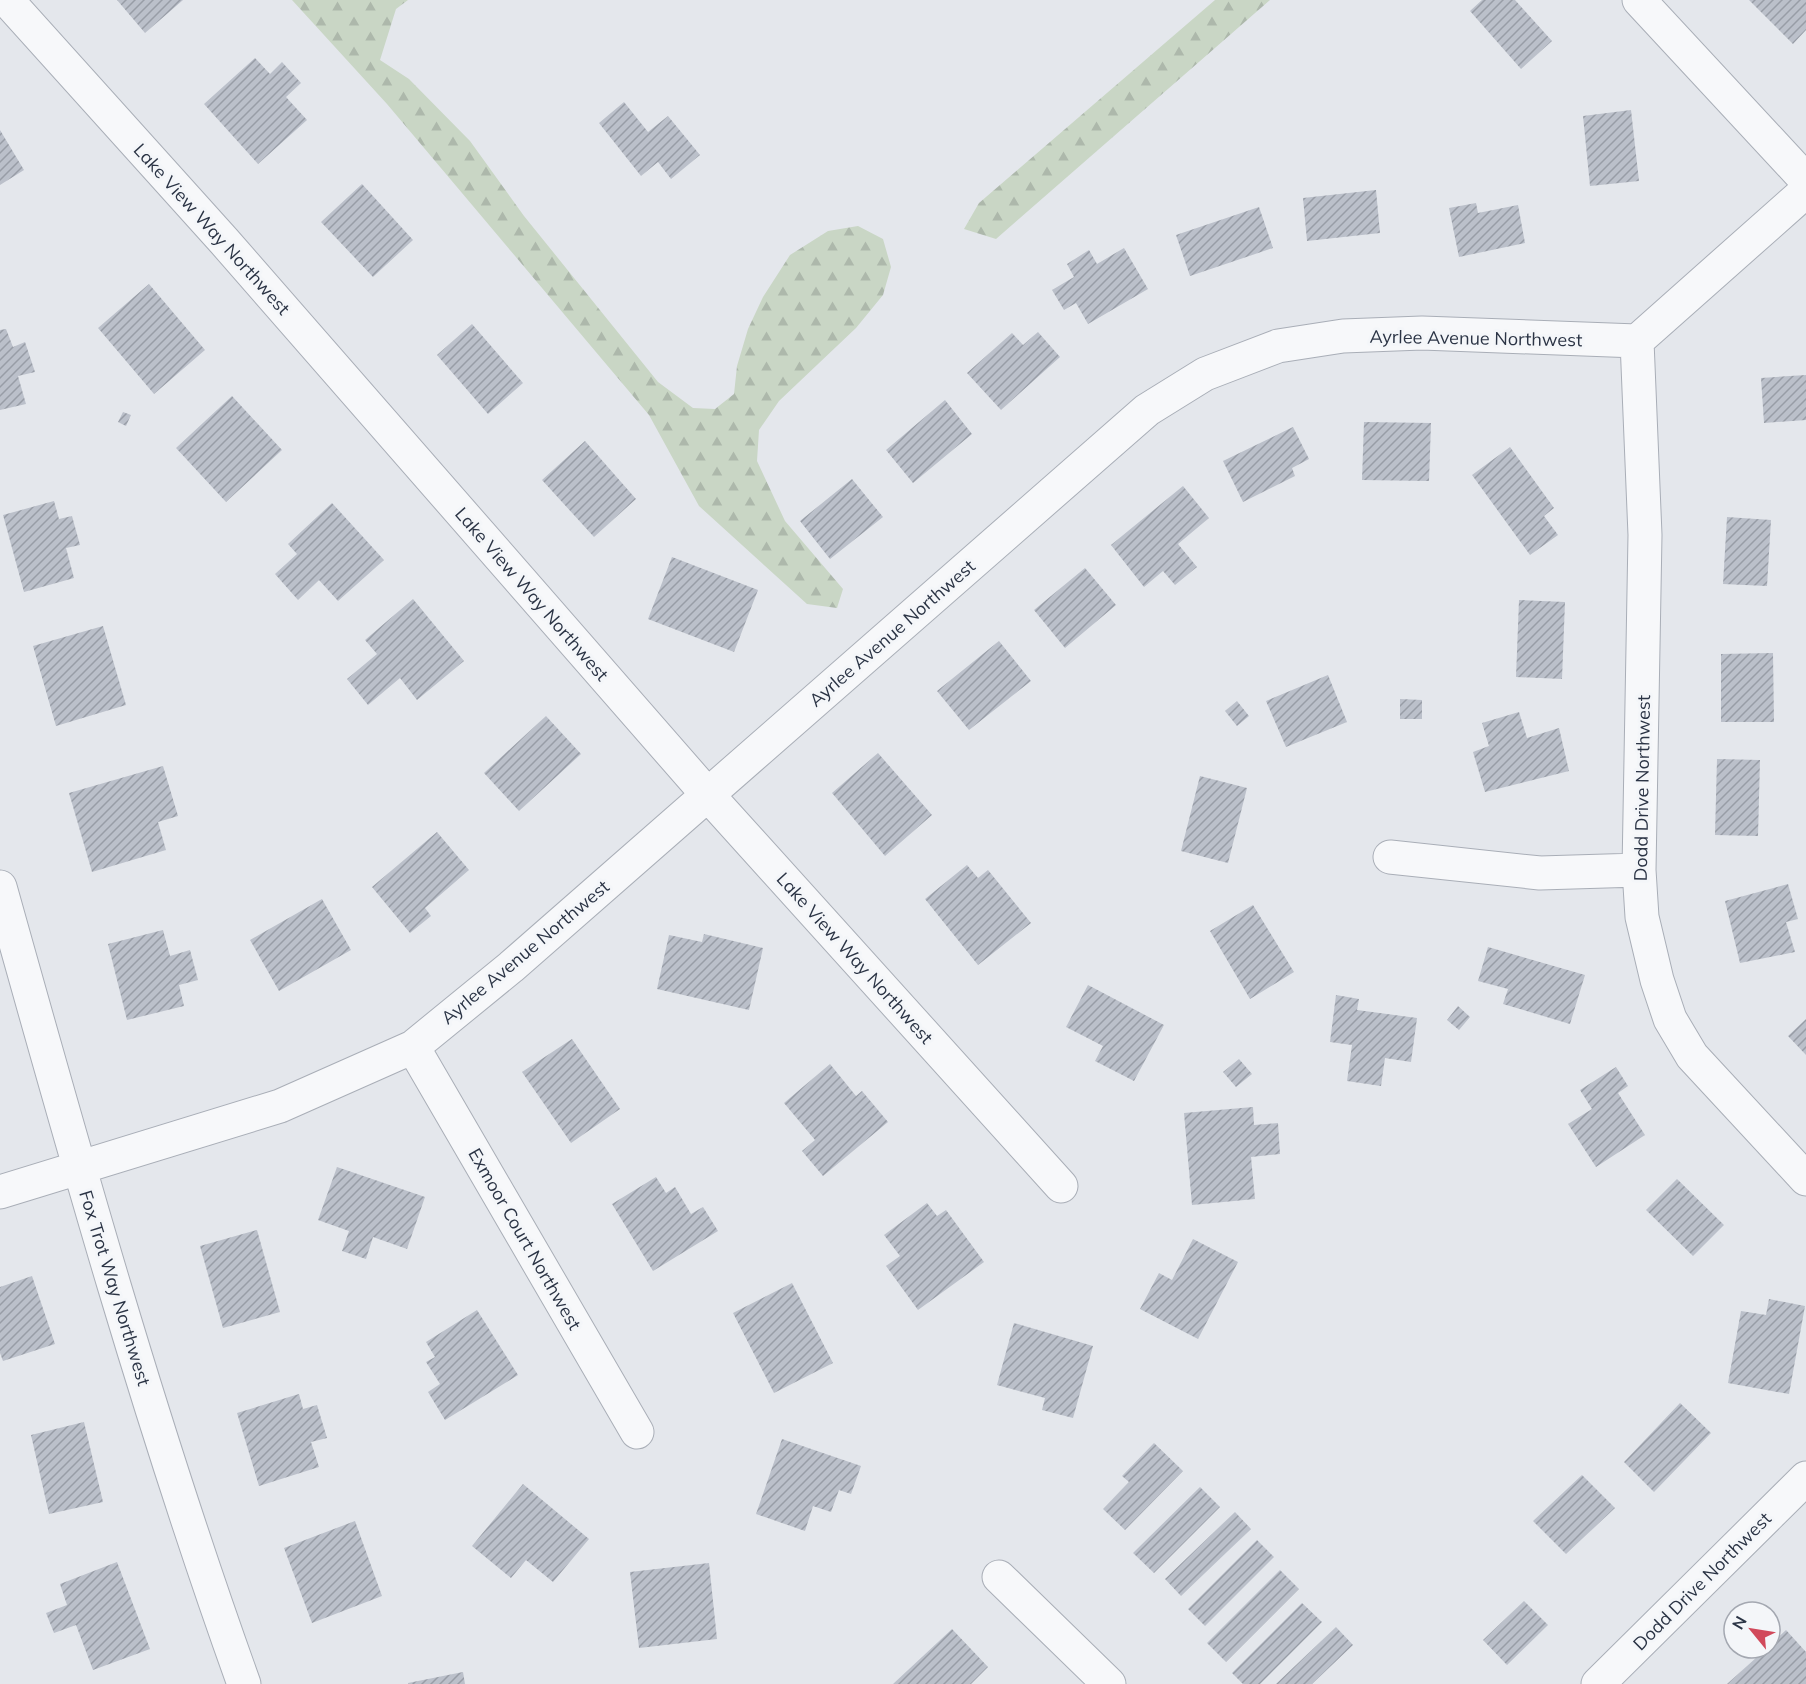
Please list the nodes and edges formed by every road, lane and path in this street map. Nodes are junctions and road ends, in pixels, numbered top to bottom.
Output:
1 (7, 0) edge
2 (1639, 0) edge
3 (1806, 180) edge
4 (1806, 191) edge
5 (1637, 341) junction
6 (707, 794) junction
7 (1390, 857) dead end
8 (1639, 870) junction
9 (0, 887) edge
10 (413, 1047) junction
11 (78, 1168) junction
12 (1806, 1179) edge
13 (1061, 1186) dead end
14 (0, 1192) edge
15 (637, 1432) dead end
16 (1806, 1478) edge
17 (999, 1577) dead end
18 (244, 1684) edge
19 (1108, 1684) edge
20 (1598, 1684) edge

1 - 6 street, Lake View Way Northwest
2 - 3 street
4 - 5 street
5 - 6 street, Ayrlee Avenue Northwest
5 - 8 street, Dodd Drive Northwest
6 - 10 street, Ayrlee Avenue Northwest
6 - 13 street, Lake View Way Northwest
7 - 8 street
8 - 12 street, Dodd Drive Northwest
9 - 11 street, Fox Trot Way Northwest
10 - 11 street, Ayrlee Avenue Northwest
10 - 15 street, Exmoor Court Northwest
11 - 14 street, Ayrlee Avenue Northwest
11 - 18 street, Fox Trot Way Northwest
16 - 20 street, Dodd Drive Northwest
17 - 19 street

